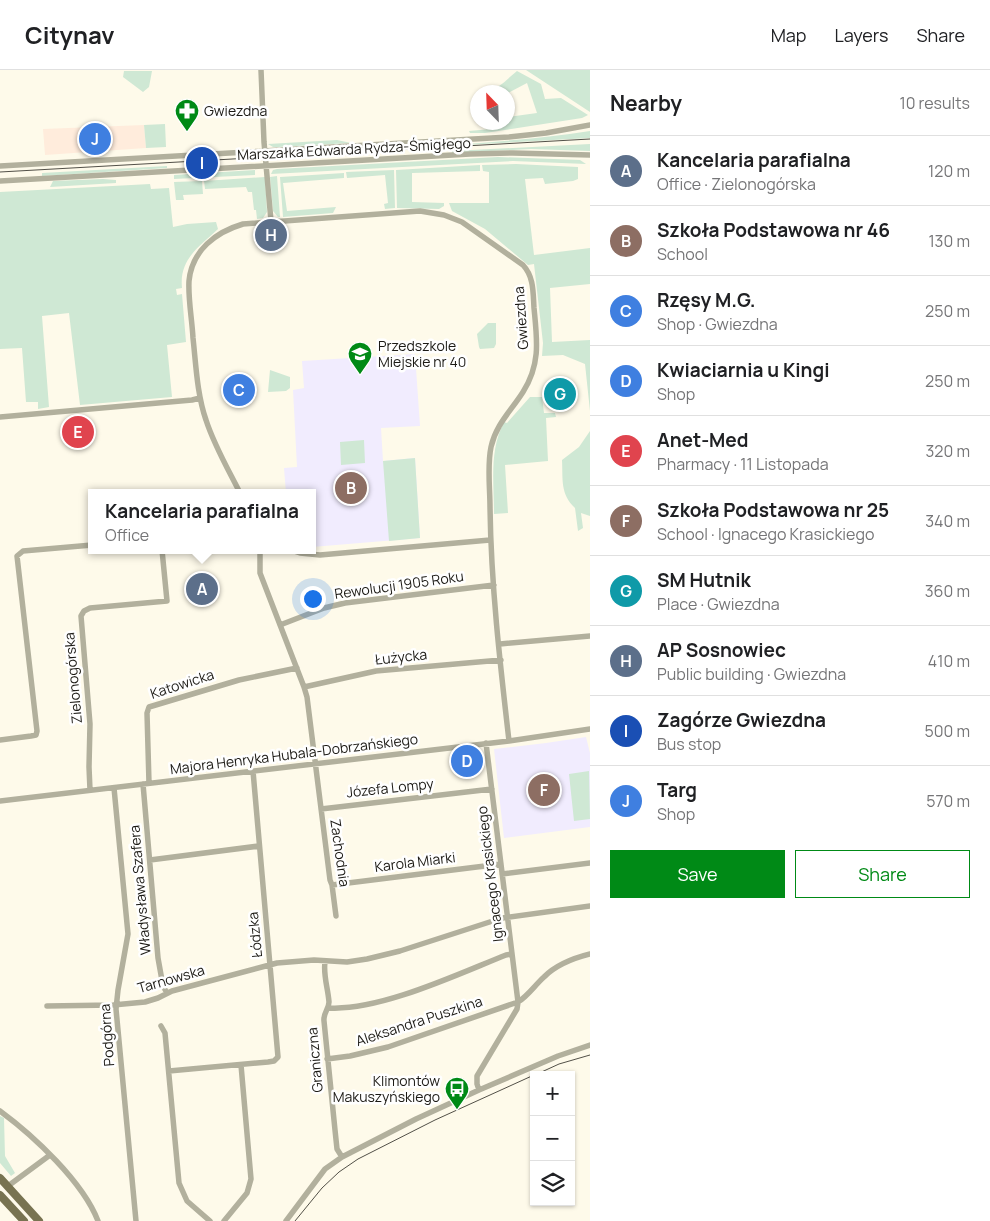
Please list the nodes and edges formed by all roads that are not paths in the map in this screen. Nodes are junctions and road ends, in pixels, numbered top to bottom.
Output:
1 (260, 70) edge
2 (590, 125) edge
3 (265, 151) junction
4 (590, 155) edge
5 (0, 166) edge
6 (266, 166) junction
7 (0, 181) edge
8 (271, 221) junction
9 (200, 398) junction
10 (0, 417) edge
11 (238, 489) edge
12 (490, 540) junction
13 (88, 545) edge
14 (162, 554) edge
15 (260, 554) edge
16 (300, 554) edge
17 (494, 585) junction
18 (280, 625) junction
19 (590, 636) edge
20 (500, 644) junction
21 (501, 660) junction
22 (297, 668) junction
23 (304, 687) junction
24 (590, 729) edge
25 (0, 740) edge
26 (509, 741) junction
27 (486, 743) junction
28 (316, 763) junction
29 (253, 771) junction
30 (146, 784) junction
31 (114, 788) junction
32 (492, 789) junction
33 (90, 790) junction
34 (0, 801) edge
35 (321, 809) junction
36 (259, 846) junction
37 (150, 860) junction
38 (590, 863) edge
39 (501, 864) junction
40 (502, 874) junction
41 (332, 885) junction
42 (590, 906) edge
43 (336, 916) dead end
44 (508, 916) junction
45 (512, 954) junction
46 (590, 954) edge
47 (326, 962) junction
48 (271, 965) junction
49 (167, 993) junction
50 (518, 1002) junction
51 (116, 1004) junction
52 (47, 1006) dead end
53 (328, 1008) junction
54 (161, 1026) dead end
55 (590, 1046) edge
56 (327, 1059) junction
57 (241, 1065) junction
58 (169, 1071) junction
59 (479, 1090) junction
60 (0, 1111) edge
61 (50, 1155) junction
62 (342, 1157) junction
63 (0, 1178) edge
64 (8, 1186) junction
65 (0, 1194) edge
66 (24, 1221) edge
67 (39, 1221) edge
68 (98, 1221) edge
69 (136, 1221) edge
70 (210, 1221) edge
71 (224, 1221) edge
72 (286, 1221) edge

1 - 3 street
2 - 3 street, Marszałka Edwarda Rydza-Śmigłego
3 - 5 street, Marszałka Edwarda Rydza-Śmigłego
3 - 6 street
4 - 6 street, Marszałka Edwarda Rydza-Śmigłego
6 - 7 street, Marszałka Edwarda Rydza-Śmigłego
6 - 8 street
8 - 9 street, Gwiezdna
8 - 12 street, Gwiezdna
9 - 10 street
9 - 11 street, Gwiezdna
12 - 16 street
12 - 17 street, Gwiezdna
13 - 25 street
14 - 33 street, Zielonogórska
15 - 18 street, Zachodnia
17 - 18 street, Rewolucji 1905 Roku
17 - 20 street, Gwiezdna
18 - 22 street, Zachodnia
19 - 20 street
20 - 21 street, Gwiezdna
21 - 23 street, Łużycka
21 - 26 street, Gwiezdna
22 - 23 street, Zachodnia
22 - 30 street, Katowicka
23 - 28 street, Zachodnia
24 - 26 street, Majora Henryka Hubala-Dobrzańskiego
26 - 27 street, Majora Henryka Hubala-Dobrzańskiego
27 - 28 street, Majora Henryka Hubala-Dobrzańskiego
27 - 32 street, Ignacego Krasickiego
28 - 29 street, Majora Henryka Hubala-Dobrzańskiego
28 - 35 street, Zachodnia
29 - 30 street, Majora Henryka Hubala-Dobrzańskiego
29 - 36 street, Łódzka
30 - 31 street, Majora Henryka Hubala-Dobrzańskiego
30 - 37 street, Władysława Szafera
31 - 33 street, Majora Henryka Hubala-Dobrzańskiego
31 - 51 street, Podgórna
32 - 35 street, Józefa Lompy
32 - 39 street, Ignacego Krasickiego
33 - 34 street, Majora Henryka Hubala-Dobrzańskiego
35 - 41 street, Zachodnia
36 - 37 street
36 - 48 street, Łódzka
37 - 49 street, Władysława Szafera
38 - 40 street
39 - 40 street, Ignacego Krasickiego
39 - 41 street, Karola Miarki
40 - 44 street, Ignacego Krasickiego
41 - 43 street, Zachodnia
42 - 44 street, Tarnowska
44 - 45 street, Ignacego Krasickiego
44 - 47 street, Tarnowska
45 - 50 street, Ignacego Krasickiego
45 - 53 street
46 - 50 street
47 - 48 street, Tarnowska
47 - 53 street, Graniczna
48 - 49 street, Tarnowska
48 - 57 street, Łódzka
49 - 51 street, Tarnowska
50 - 56 street, Aleksandra Puszkina
50 - 59 street
51 - 52 street, Tarnowska
51 - 69 street, Podgórna
53 - 56 street, Graniczna
54 - 58 street
55 - 59 street
56 - 62 street, Graniczna
57 - 58 street, Łódzka
57 - 71 street
58 - 70 street
59 - 62 street
60 - 61 street
61 - 64 street
61 - 68 street
62 - 72 street
63 - 64 main road
64 - 67 main road
65 - 66 main road

